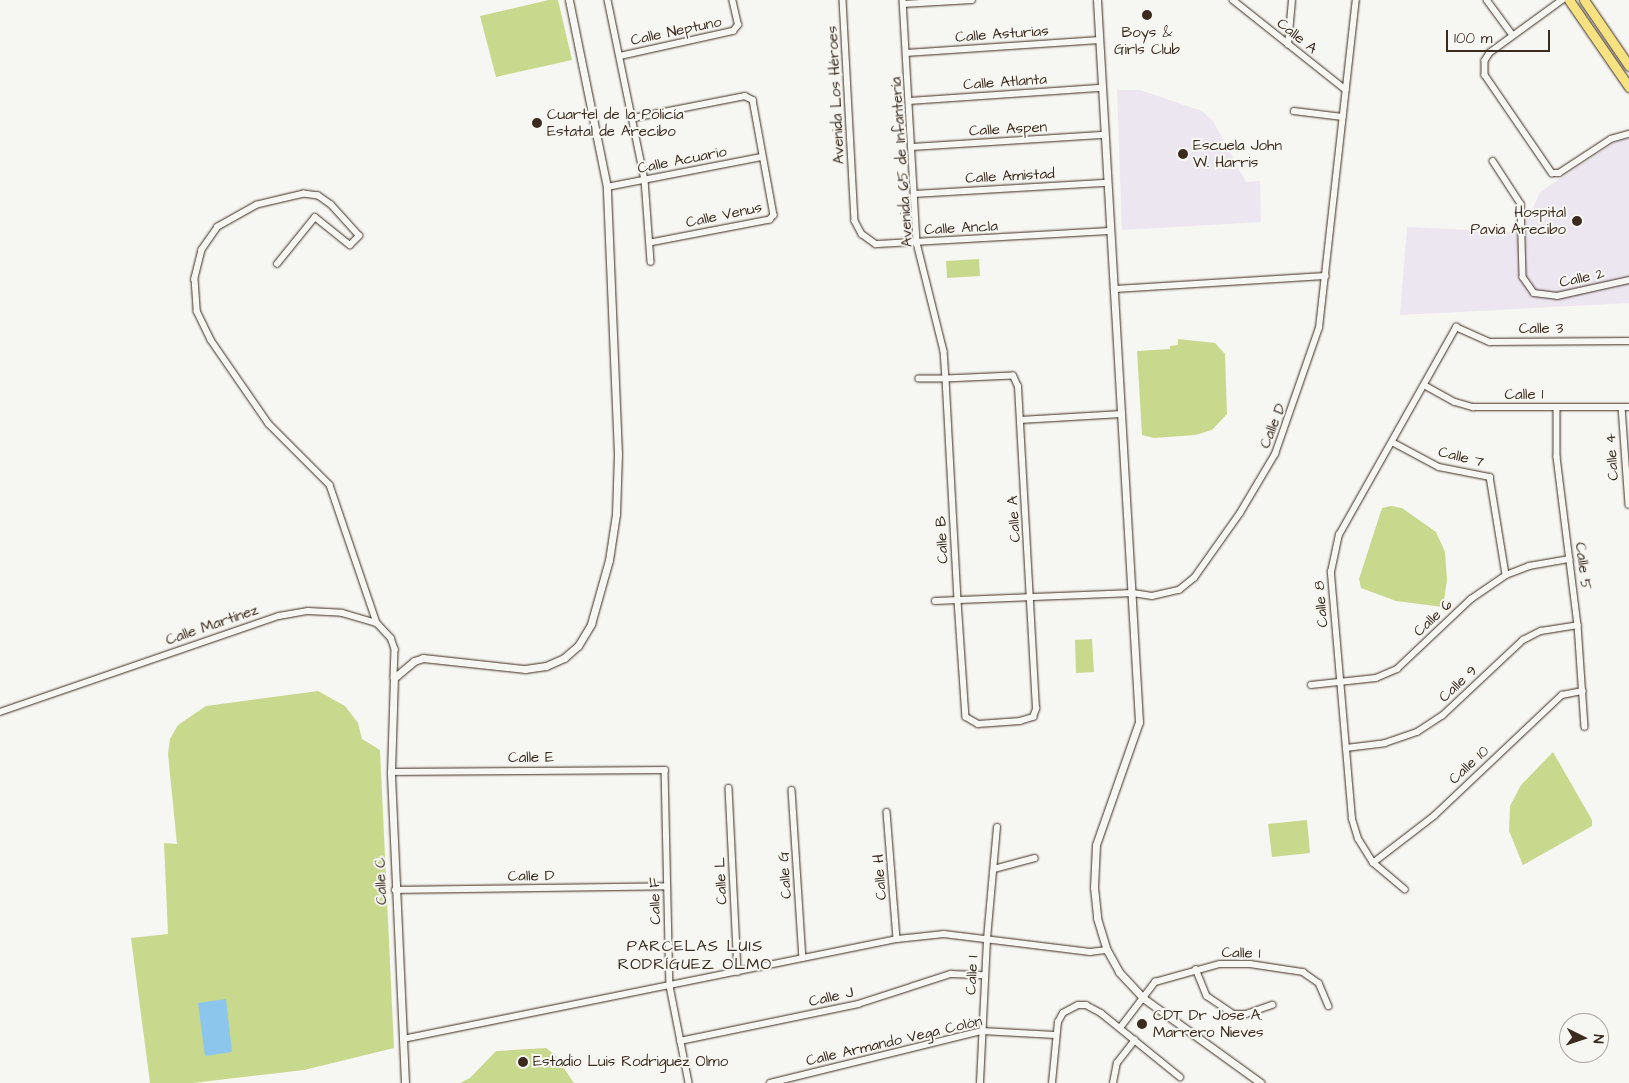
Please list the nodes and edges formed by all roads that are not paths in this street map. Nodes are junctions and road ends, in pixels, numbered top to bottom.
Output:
1 (569, 0) edge
2 (608, 0) edge
3 (732, 0) edge
4 (843, 0) edge
5 (972, 0) edge
6 (1097, 0) edge
7 (1233, 0) edge
8 (1292, 0) edge
9 (1356, 0) edge
10 (1487, 0) edge
11 (1563, 0) edge
12 (1569, 0) edge
13 (1584, 0) edge
14 (903, 2) edge
15 (1512, 34) junction
16 (1100, 40) junction
17 (1288, 45) junction
18 (906, 53) junction
19 (620, 56) junction
20 (1629, 66) edge
21 (1629, 87) edge
22 (1102, 88) junction
23 (1346, 90) junction
24 (909, 101) junction
25 (1294, 111) dead end
26 (1343, 117) junction
27 (633, 118) junction
28 (1629, 134) edge
29 (1105, 136) junction
30 (912, 147) junction
31 (761, 158) junction
32 (1493, 161) dead end
33 (645, 180) junction
34 (1107, 183) junction
35 (607, 187) junction
36 (853, 189) joint
37 (914, 194) junction
38 (1111, 231) junction
39 (650, 243) junction
40 (918, 243) junction
41 (651, 262) dead end
42 (277, 264) dead end
43 (1326, 276) junction
44 (1629, 280) edge
45 (1114, 289) junction
46 (1456, 327) joint
47 (1629, 341) edge
48 (919, 379) dead end
49 (946, 379) junction
50 (1424, 385) junction
51 (1622, 407) junction
52 (1629, 407) edge
53 (1556, 408) junction
54 (1122, 414) junction
55 (1020, 420) junction
56 (1392, 442) junction
57 (1629, 505) edge
58 (1570, 559) junction
59 (1506, 575) junction
60 (1133, 593) junction
61 (1031, 597) junction
62 (958, 600) junction
63 (935, 601) dead end
64 (377, 623) junction
65 (1578, 625) junction
66 (394, 678) junction
67 (1340, 682) junction
68 (1311, 685) dead end
69 (1583, 691) junction
70 (965, 700) joint
71 (0, 712) edge
72 (1585, 727) dead end
73 (1346, 748) junction
74 (391, 772) junction
75 (665, 776) joint
76 (729, 788) dead end
77 (792, 790) dead end
78 (887, 812) dead end
79 (997, 827) dead end
80 (1035, 858) dead end
81 (1373, 862) junction
82 (994, 868) junction
83 (667, 886) junction
84 (394, 890) junction
85 (1405, 890) dead end
86 (986, 939) junction
87 (897, 940) junction
88 (1107, 950) junction
89 (803, 958) junction
90 (1196, 969) junction
91 (738, 972) junction
92 (985, 974) junction
93 (670, 986) junction
94 (1143, 998) junction
95 (1272, 1005) dead end
96 (1330, 1006) dead end
97 (1120, 1028) junction
98 (982, 1031) junction
99 (1055, 1035) junction
100 (403, 1039) junction
101 (1134, 1040) junction
102 (680, 1041) junction
103 (1180, 1077) dead end
104 (405, 1083) edge
105 (689, 1083) edge
106 (770, 1083) edge
107 (980, 1083) edge
108 (1052, 1083) edge
109 (1113, 1083) edge
110 (1261, 1083) edge

1 - 35 street
2 - 19 street
3 - 19 street, Calle Neptuno
4 - 36 street, Avenida Los Héroes
5 - 14 street
6 - 16 street
7 - 17 street, Calle A
8 - 17 street
9 - 23 street, Calle D
10 - 15 street
11 - 15 street
12 - 21 main road
13 - 20 main road
14 - 18 street, Avenida 65 de Infantería
15 - 28 street
16 - 18 street, Calle Asturias
16 - 22 street
17 - 23 street, Calle A
18 - 24 street, Avenida 65 de Infantería
19 - 27 street
22 - 24 street, Calle Atlanta
22 - 29 street
23 - 26 street, Calle D
24 - 30 street, Avenida 65 de Infantería
25 - 26 street
26 - 43 street, Calle D
27 - 31 street
27 - 33 street
29 - 30 street, Calle Aspen
29 - 34 street
30 - 37 street, Avenida 65 de Infantería
31 - 33 street, Calle Acuario
31 - 39 street, Calle Venus
32 - 44 street, Calle 2
33 - 35 street, Calle Acuario
33 - 39 street
34 - 37 street, Calle Amistad
34 - 38 street
35 - 66 street
36 - 40 street, Calle Ancla
37 - 40 street, Avenida 65 de Infantería
38 - 40 street, Calle Ancla
38 - 45 street
39 - 41 street
40 - 49 street, Avenida 65 de Infantería
42 - 64 street
43 - 45 street
43 - 60 street, Calle D
45 - 54 street
46 - 47 street, Calle 3
46 - 50 street, Calle 8
48 - 49 street
49 - 55 street
49 - 62 street, Calle B
50 - 53 street, Calle 1
50 - 56 street, Calle 8
51 - 52 street, Calle 1
51 - 53 street, Calle 1
51 - 57 street, Calle 4
53 - 58 street, Calle 5
54 - 55 street
54 - 60 street
55 - 61 street, Calle A
56 - 59 street, Calle 7
56 - 67 street, Calle 8
58 - 59 street, Calle 6
58 - 65 street, Calle 5
59 - 67 street, Calle 6
60 - 61 street, Calle D
60 - 88 street
61 - 62 street, Calle D
61 - 70 street, Calle A
62 - 63 street, Calle D
62 - 70 street, Calle B
64 - 66 street
64 - 71 street, Calle Martínez
65 - 69 street, Calle 5
65 - 73 street, Calle 9
66 - 74 street, Calle C
67 - 68 street, Calle 6
67 - 73 street, Calle 8
69 - 72 street, Calle 5
69 - 81 street, Calle 10
73 - 81 street, Calle 8
74 - 75 street, Calle E
74 - 84 street, Calle C
75 - 83 street, Calle F
76 - 91 street, Calle L
77 - 89 street, Calle G
78 - 87 street, Calle H
79 - 82 street, Calle I
80 - 82 street
81 - 85 street, Calle 8
82 - 86 street, Calle I
83 - 84 street, Calle D
83 - 93 street, Calle F
84 - 100 street, Calle C
86 - 87 street
86 - 88 street
86 - 92 street, Calle I
87 - 89 street
88 - 94 street
89 - 91 street
90 - 94 street, Calle 1
90 - 95 street
90 - 96 street, Calle 1
91 - 93 street
92 - 98 street, Calle I
92 - 102 street, Calle J
93 - 100 street
93 - 102 street, Calle F
94 - 97 street, Calle 1
94 - 110 street
97 - 99 street
97 - 101 street
98 - 99 street, Calle Armando Vega Colón
98 - 106 street, Calle Armando Vega Colón
98 - 107 street, Calle I
99 - 108 street
100 - 104 street, Calle C
101 - 103 street
101 - 109 street
102 - 105 street, Calle F

